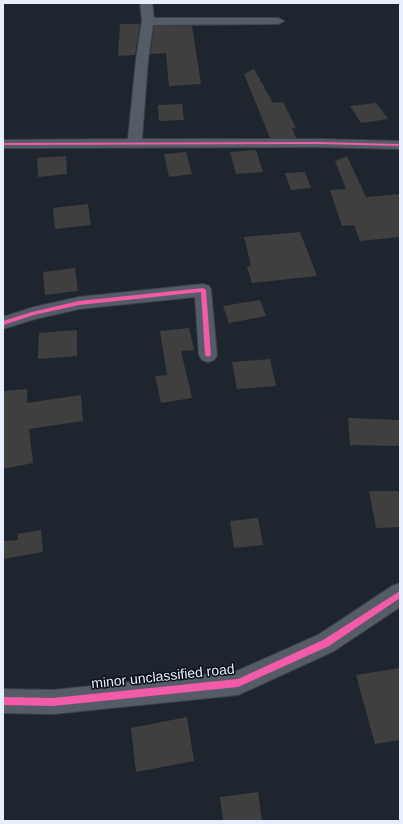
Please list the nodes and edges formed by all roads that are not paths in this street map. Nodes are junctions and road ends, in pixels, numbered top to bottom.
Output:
1 (146, 3) edge
2 (278, 20) dead end
3 (148, 22) junction
4 (3, 144) edge
5 (135, 144) junction
6 (400, 145) edge
7 (3, 323) edge
8 (208, 355) dead end
9 (400, 594) edge
10 (3, 701) edge

1 - 3 street
2 - 3 street
3 - 5 street
4 - 5 street
5 - 6 street
7 - 8 street
9 - 10 street, minor unclassified road

